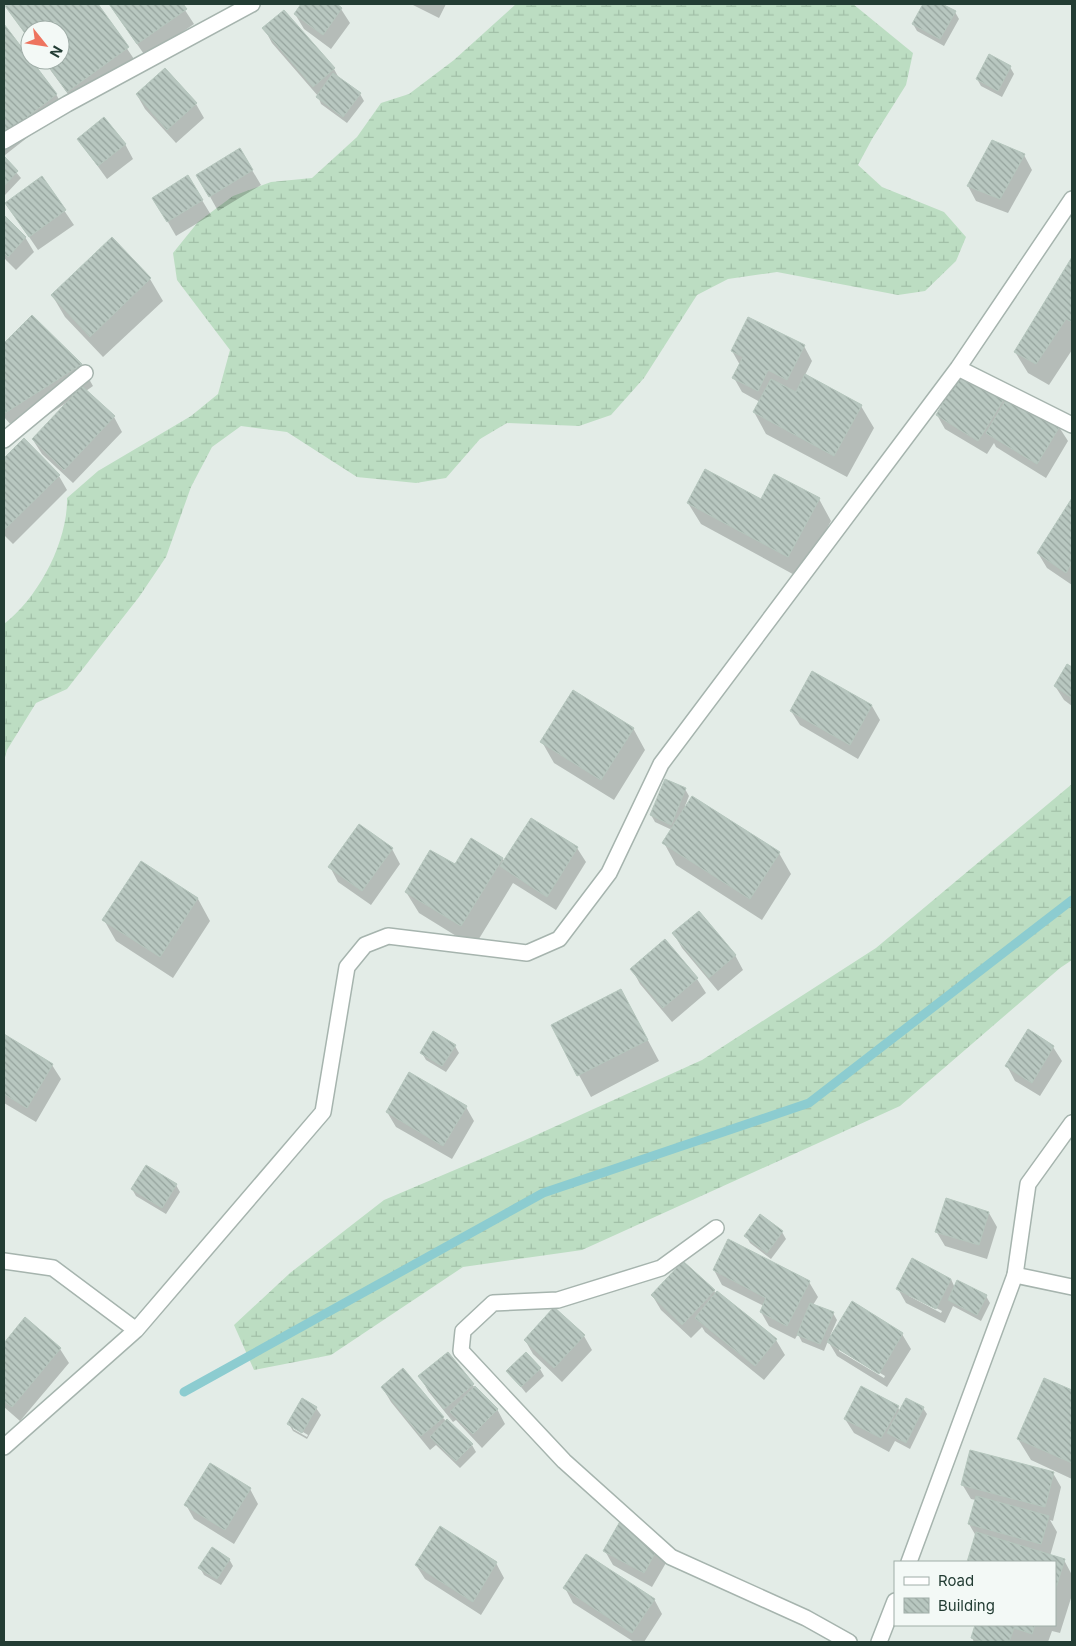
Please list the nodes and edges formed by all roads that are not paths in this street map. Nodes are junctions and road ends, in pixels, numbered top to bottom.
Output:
1 (252, 4) edge
2 (4, 141) edge
3 (1072, 199) edge
4 (958, 368) junction
5 (85, 373) dead end
6 (1072, 426) edge
7 (4, 440) edge
8 (1072, 1123) edge
9 (716, 1228) dead end
10 (4, 1260) edge
11 (1015, 1275) junction
12 (1072, 1287) edge
13 (136, 1330) junction
14 (4, 1447) edge
15 (909, 1561) edge
16 (894, 1604) edge
17 (849, 1642) edge
18 (879, 1642) edge

1 - 2 street
3 - 4 street
4 - 6 street
4 - 13 street
5 - 7 street
8 - 11 street
9 - 17 street
10 - 13 street
11 - 12 street
11 - 15 street
13 - 14 street
16 - 18 street

